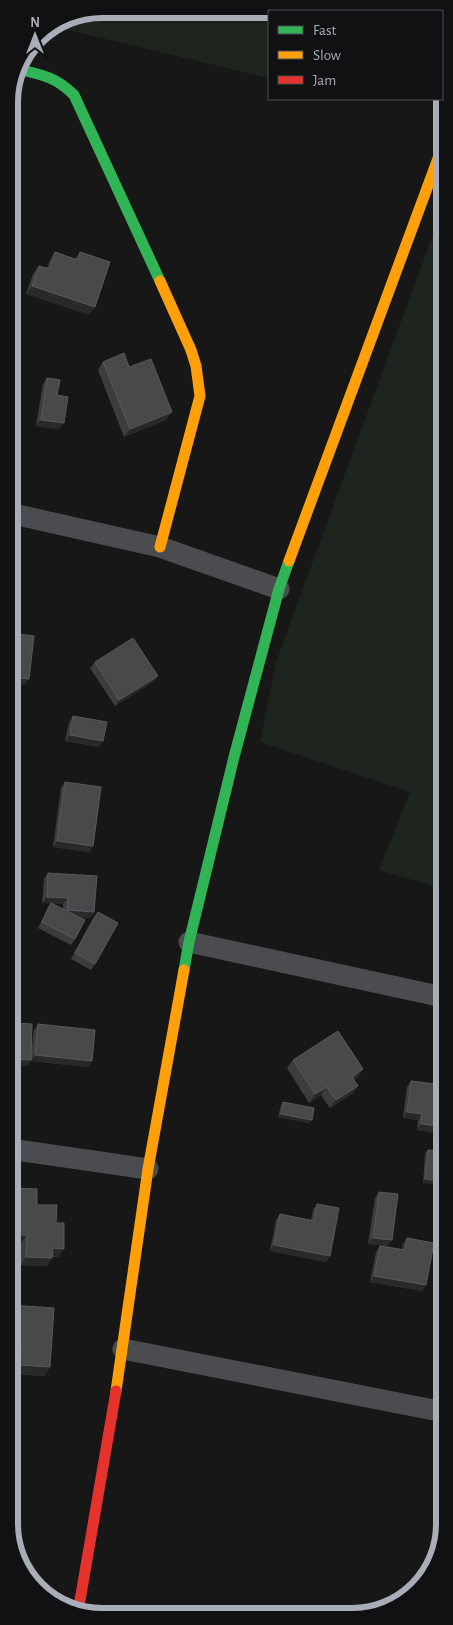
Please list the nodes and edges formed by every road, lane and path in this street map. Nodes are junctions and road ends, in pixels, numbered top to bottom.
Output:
1 (23, 70) edge
2 (436, 164) edge
3 (18, 515) edge
4 (160, 547) junction
5 (279, 589) junction
6 (190, 942) junction
7 (435, 995) edge
8 (18, 1150) edge
9 (148, 1169) junction
10 (123, 1348) junction
11 (435, 1410) edge
12 (79, 1604) edge

1 - 4 street
2 - 5 street
3 - 4 street
4 - 5 street
5 - 6 street
6 - 7 street
6 - 9 street
8 - 9 street
9 - 10 street
10 - 11 street
10 - 12 street

